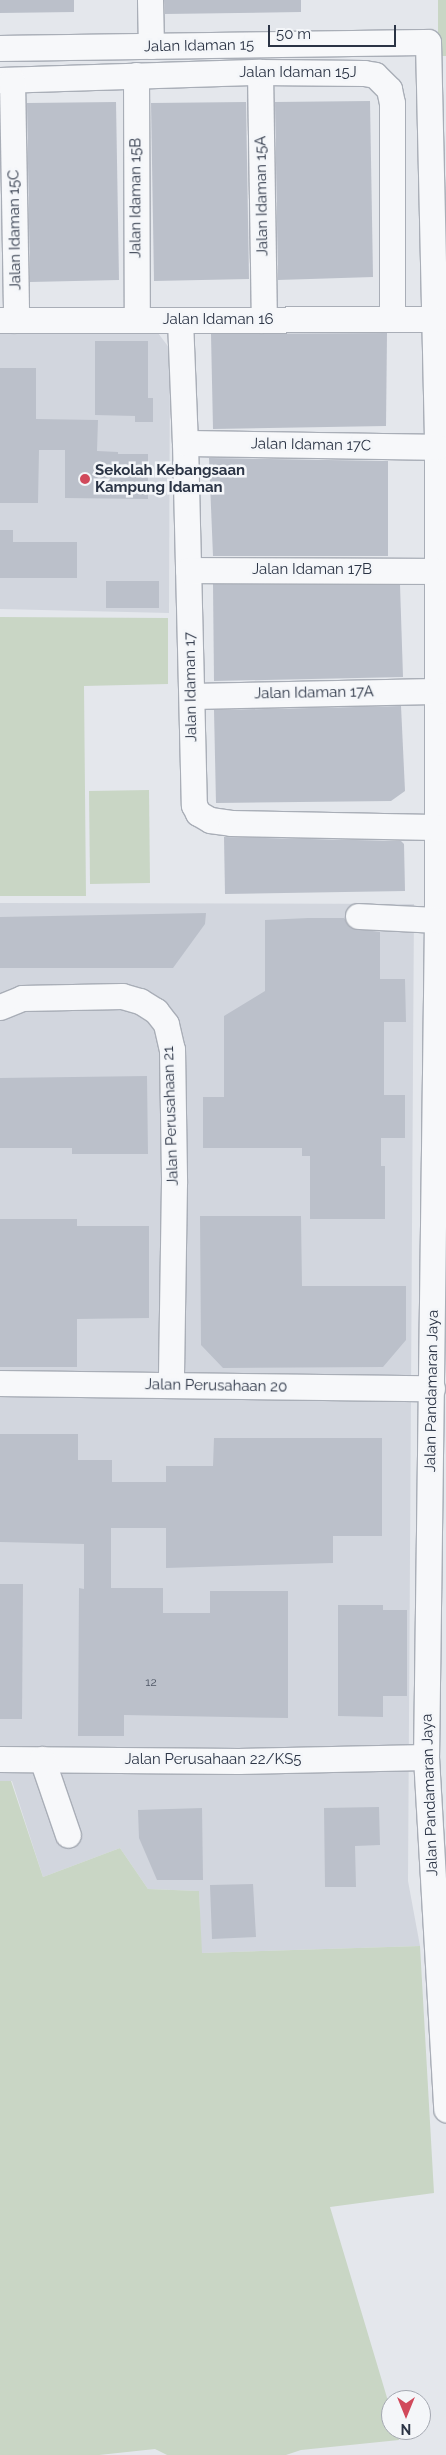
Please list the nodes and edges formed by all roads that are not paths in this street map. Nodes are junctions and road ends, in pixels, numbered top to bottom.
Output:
1 (150, 0) edge
2 (428, 42) joint
3 (151, 46) junction
4 (0, 48) edge
5 (260, 72) junction
6 (136, 76) junction
7 (6, 80) edge
8 (392, 319) junction
9 (435, 319) junction
10 (8, 320) edge
11 (136, 320) junction
12 (180, 320) junction
13 (264, 320) junction
14 (185, 443) junction
15 (440, 456) edge
16 (188, 570) junction
17 (436, 571) junction
18 (437, 691) junction
19 (192, 696) junction
20 (441, 828) edge
21 (358, 916) dead end
22 (437, 920) junction
23 (0, 1007) edge
24 (441, 1059) edge
25 (0, 1383) edge
26 (170, 1385) junction
27 (432, 1388) junction
28 (426, 1757) junction
29 (42, 1759) junction
30 (0, 1760) edge
31 (68, 1835) dead end
32 (440, 1902) edge
33 (446, 2109) edge

1 - 3 street
2 - 3 street, Jalan Idaman 15
2 - 9 street, Jalan Pandamaran Jaya
3 - 4 street, Jalan Idaman 15
5 - 6 street, Jalan Idaman 15J
5 - 8 street, Jalan Idaman 15J
5 - 13 street, Jalan Idaman 15A
6 - 7 street, Jalan Idaman 15J
6 - 11 street, Jalan Idaman 15B
7 - 10 street, Jalan Idaman 15C
8 - 9 street, Jalan Idaman 16
8 - 13 street, Jalan Idaman 16
9 - 15 street, Jalan Pandamaran Jaya
10 - 11 street, Jalan Idaman 16
11 - 12 street, Jalan Idaman 16
12 - 13 street, Jalan Idaman 16
12 - 14 street, Jalan Idaman 17
14 - 15 street, Jalan Idaman 17C
14 - 16 street, Jalan Idaman 17
15 - 17 street, Jalan Pandamaran Jaya
16 - 17 street, Jalan Idaman 17B
16 - 19 street, Jalan Idaman 17
17 - 18 street, Jalan Pandamaran Jaya
18 - 19 street, Jalan Idaman 17A
18 - 20 street, Jalan Pandamaran Jaya
19 - 20 street, Jalan Idaman 17
20 - 22 street, Jalan Pandamaran Jaya
21 - 22 street
22 - 24 street, Jalan Pandamaran Jaya
23 - 26 street, Jalan Perusahaan 21
24 - 27 street, Jalan Pandamaran Jaya
25 - 26 street, Jalan Perusahaan 20
26 - 27 street, Jalan Perusahaan 20
27 - 28 street, Jalan Pandamaran Jaya
28 - 29 street, Jalan Perusahaan 22/KS5
28 - 32 street, Jalan Pandamaran Jaya
29 - 30 street, Jalan Perusahaan 22/KS5
29 - 31 street
32 - 33 street, Jalan Pandamaran Jaya

